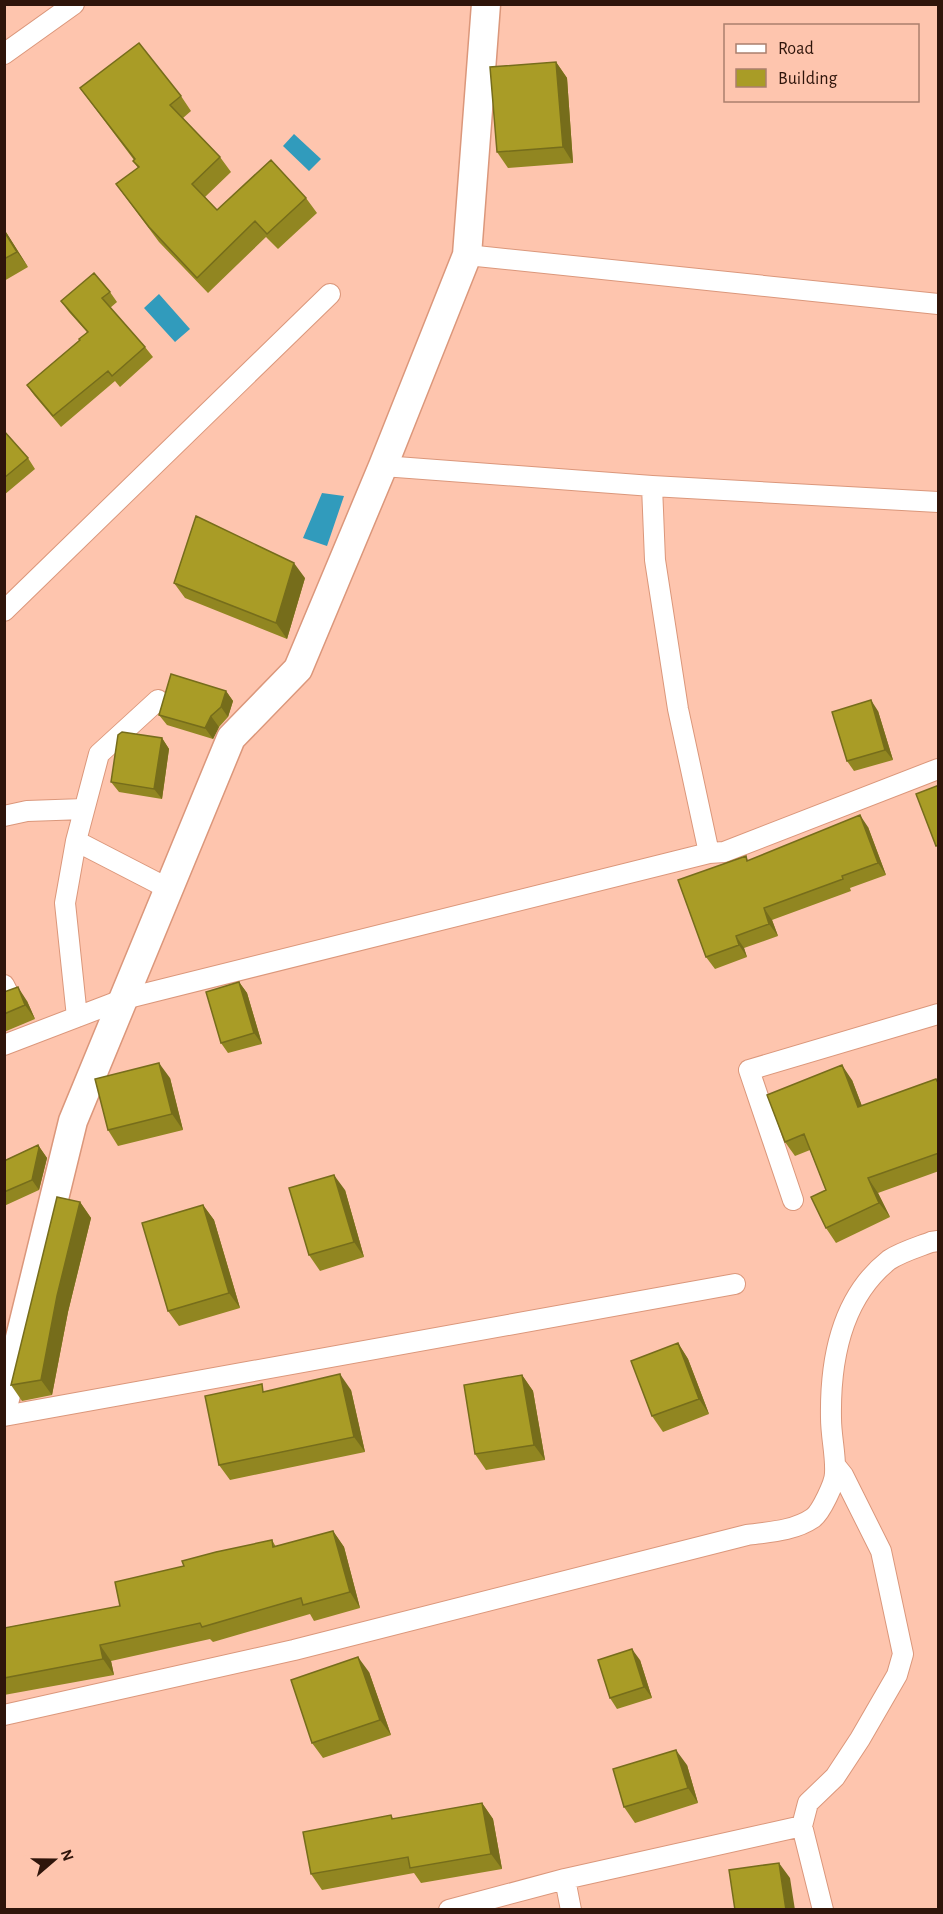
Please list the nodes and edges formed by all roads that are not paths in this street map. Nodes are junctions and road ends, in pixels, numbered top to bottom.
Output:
1 (74, 4) edge
2 (486, 4) edge
3 (4, 54) edge
4 (467, 255) junction
5 (330, 294) dead end
6 (939, 304) edge
7 (383, 465) junction
8 (652, 486) junction
9 (939, 502) edge
10 (6, 607) edge
11 (158, 700) dead end
12 (939, 769) edge
13 (84, 809) junction
14 (4, 816) edge
15 (76, 842) junction
16 (709, 853) junction
17 (169, 889) junction
18 (124, 999) junction
19 (939, 1014) edge
20 (77, 1017) junction
21 (4, 1046) edge
22 (793, 1200) dead end
23 (939, 1241) edge
24 (735, 1284) dead end
25 (4, 1403) edge
26 (4, 1416) edge
27 (835, 1465) junction
28 (4, 1714) edge
29 (802, 1826) junction
30 (565, 1879) junction
31 (449, 1910) edge
32 (571, 1910) edge
33 (823, 1910) edge

1 - 3 street
2 - 4 street
4 - 6 street
4 - 7 street
5 - 10 street
7 - 8 street
7 - 17 street
8 - 9 street
8 - 16 street
11 - 13 street
12 - 16 street
13 - 14 street
13 - 15 street
15 - 17 street
15 - 20 street
16 - 18 street
17 - 18 street
18 - 20 street
18 - 25 street
19 - 22 street
20 - 21 street
23 - 27 street
24 - 26 street
27 - 28 street
27 - 29 street
29 - 30 street
29 - 33 street
30 - 31 street
30 - 32 street

